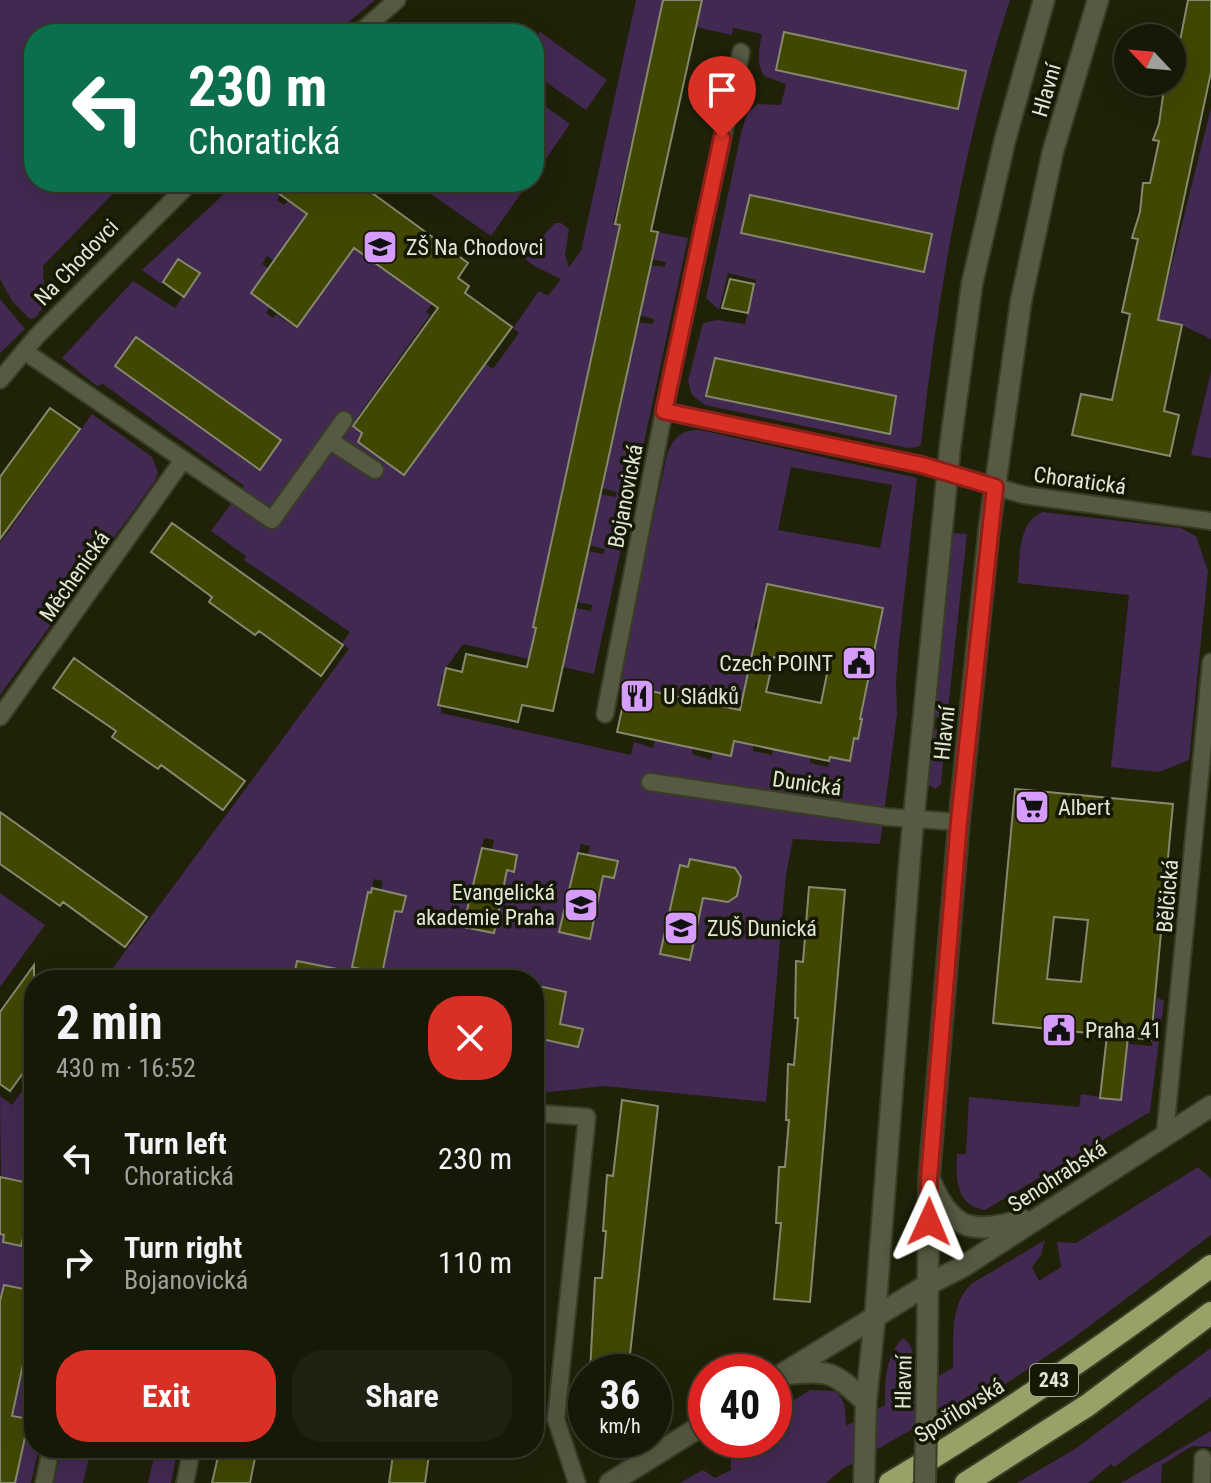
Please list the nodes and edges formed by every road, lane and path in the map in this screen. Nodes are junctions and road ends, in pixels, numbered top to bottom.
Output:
1 (397, 0) edge
2 (1044, 0) edge
3 (1098, 0) edge
4 (369, 24) edge
5 (741, 52) dead end
6 (181, 192) edge
7 (24, 351) junction
8 (0, 380) edge
9 (664, 411) junction
10 (344, 420) dead end
11 (329, 440) junction
12 (183, 460) junction
13 (375, 470) dead end
14 (948, 473) junction
15 (995, 487) junction
16 (1211, 521) edge
17 (1211, 662) edge
18 (605, 714) dead end
19 (0, 717) edge
20 (650, 782) dead end
21 (914, 819) junction
22 (959, 822) junction
23 (1211, 1106) edge
24 (544, 1114) edge
25 (1165, 1134) junction
26 (929, 1178) junction
27 (1039, 1216) junction
28 (1211, 1266) edge
29 (927, 1285) junction
30 (1211, 1313) edge
31 (875, 1317) junction
32 (792, 1368) edge
33 (792, 1375) edge
34 (866, 1402) junction
35 (688, 1434) edge
36 (49, 1458) edge
37 (190, 1458) edge
38 (1203, 1458) dead end
39 (44, 1483) edge
40 (185, 1483) edge
41 (577, 1483) edge
42 (610, 1483) edge
43 (864, 1483) edge
44 (890, 1483) edge
45 (925, 1483) edge
46 (966, 1483) edge
47 (1202, 1483) edge

1 - 4 street
2 - 14 street, Hlavní
3 - 15 street, Hlavní
5 - 9 street, Bojanovická
6 - 7 street, Na Chodovci
7 - 8 street, Na Chodovci
7 - 12 street
9 - 14 street, Choratická
9 - 18 street, Bojanovická
10 - 11 street
11 - 12 street
11 - 13 street
12 - 19 street, Měchenická
14 - 15 street, Choratická
14 - 21 street, Hlavní
15 - 16 street, Choratická
15 - 22 street, Hlavní
17 - 25 street, Bělčická
20 - 21 street, Dunická
21 - 22 street, Dunická
21 - 31 street, Hlavní
22 - 26 street, Hlavní
23 - 25 street, Senohrabská
24 - 41 street
25 - 27 street, Senohrabská
26 - 27 street
26 - 29 street, Hlavní
27 - 29 street, Senohrabská
28 - 44 highway, Spořilovská / 243
29 - 31 street
29 - 45 street, Hlavní, bridge
30 - 46 highway, 243
31 - 32 street
31 - 34 street, Hlavní
33 - 34 street
34 - 43 street, Hlavní
35 - 42 street
36 - 39 street
37 - 40 street
38 - 47 street

